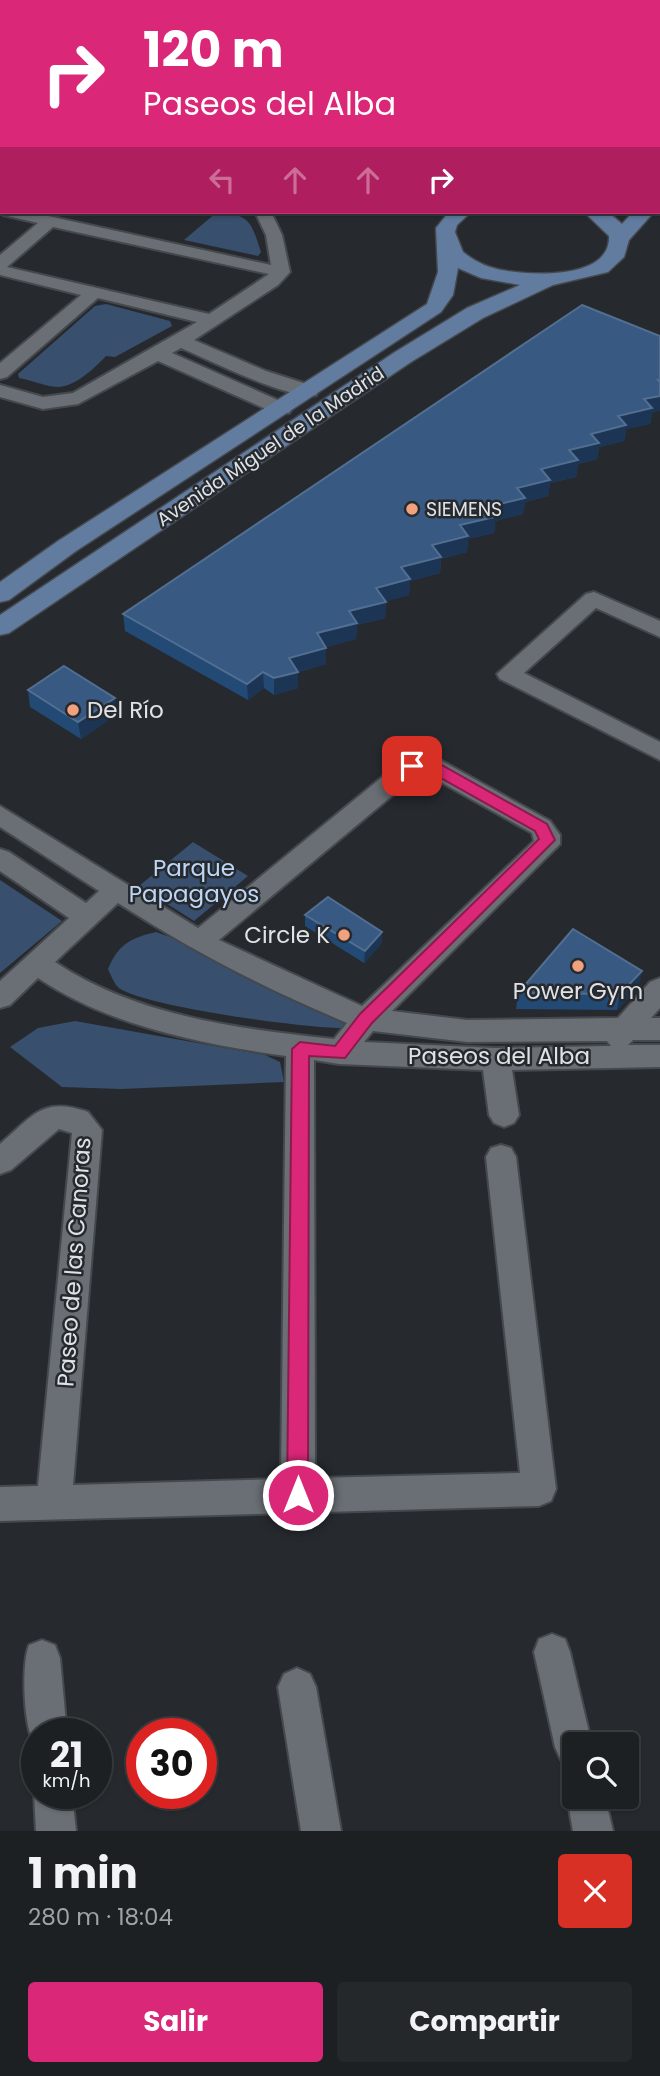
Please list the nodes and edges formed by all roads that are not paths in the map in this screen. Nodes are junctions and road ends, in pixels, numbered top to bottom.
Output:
1 (17, 214) edge
2 (264, 214) edge
3 (458, 214) edge
4 (597, 214) edge
5 (643, 214) edge
6 (49, 222) junction
7 (441, 235) junction
8 (621, 237) junction
9 (0, 267) edge
10 (281, 272) junction
11 (548, 280) junction
12 (94, 292) junction
13 (211, 320) junction
14 (180, 341) junction
15 (156, 353) junction
16 (0, 373) edge
17 (0, 391) edge
18 (309, 391) junction
19 (282, 409) junction
20 (0, 594) edge
21 (0, 627) edge
22 (660, 630) edge
23 (660, 752) edge
24 (0, 815) edge
25 (0, 859) edge
26 (115, 891) junction
27 (89, 918) junction
28 (199, 942) junction
29 (38, 965) junction
30 (660, 989) edge
31 (0, 997) edge
32 (366, 1019) junction
33 (660, 1029) edge
34 (625, 1030) junction
35 (300, 1049) junction
36 (339, 1053) junction
37 (601, 1056) junction
38 (660, 1056) edge
39 (496, 1059) junction
40 (505, 1115) dead end
41 (501, 1157) dead end
42 (0, 1161) edge
43 (298, 1495) junction
44 (54, 1502) junction
45 (0, 1504) edge
46 (552, 1653) dead end
47 (42, 1658) dead end
48 (297, 1687) dead end
49 (47, 1718) edge
50 (570, 1732) edge
51 (54, 1809) edge
52 (588, 1809) edge
53 (56, 1831) edge
54 (321, 1831) edge
55 (593, 1831) edge

1 - 6 street
2 - 10 street
3 - 7 main road
4 - 8 main road
5 - 8 main road
6 - 9 street
6 - 10 street
7 - 11 main road
7 - 18 main road, Avenida Miguel de la Madrid
8 - 11 main road
9 - 12 street
10 - 13 street
11 - 21 main road, Avenida Miguel de la Madrid
12 - 13 street
12 - 16 street
13 - 14 street
14 - 15 street
14 - 18 street
15 - 17 street
15 - 19 street
18 - 19 main road, Avenida Miguel de la Madrid
19 - 20 main road, Avenida Miguel de la Madrid
22 - 23 street
24 - 26 street, Paseos del Alba
25 - 27 street
26 - 27 street
26 - 28 street, Paseos del Alba
27 - 29 street
28 - 32 street, Paseos del Alba
28 - 32 street
29 - 31 street
29 - 35 street, Paseos del Alba
30 - 34 street
32 - 34 street, Paseos del Alba
32 - 36 street
33 - 34 street, Paseos del Alba
34 - 37 street
35 - 36 street, Paseos del Alba
35 - 43 street
36 - 39 street, Paseos del Alba
37 - 38 street, Paseos del Alba
37 - 39 street, Paseos del Alba
39 - 40 street
41 - 43 street
42 - 44 street, Paseo de las Canoras
43 - 44 street
44 - 45 street
46 - 50 street
47 - 49 street
48 - 54 street
51 - 53 street
52 - 55 street

